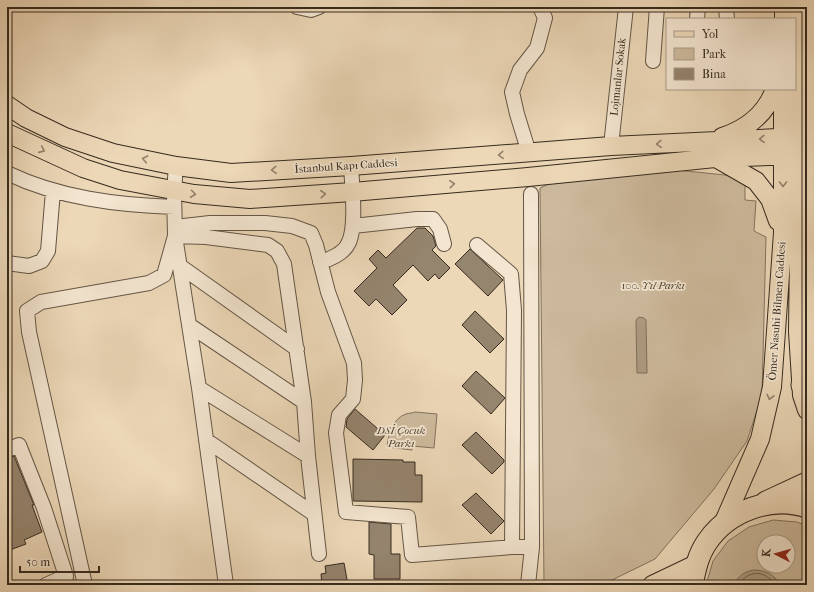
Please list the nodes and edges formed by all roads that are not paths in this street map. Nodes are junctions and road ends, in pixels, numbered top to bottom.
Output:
1 (298, 7) edge
2 (319, 7) edge
3 (540, 7) edge
4 (626, 7) edge
5 (657, 7) edge
6 (698, 7) edge
7 (726, 7) edge
8 (784, 7) edge
9 (802, 7) edge
10 (697, 18) edge
11 (727, 18) edge
12 (784, 18) edge
13 (654, 61) dead end
14 (796, 85) edge
15 (775, 90) edge
16 (783, 90) edge
17 (796, 90) edge
18 (7, 105) edge
19 (7, 133) edge
20 (792, 137) junction
21 (698, 142) junction
22 (611, 146) junction
23 (529, 153) junction
24 (792, 156) junction
25 (715, 158) junction
26 (176, 166) junction
27 (351, 166) junction
28 (7, 173) edge
29 (53, 191) junction
30 (352, 192) junction
31 (531, 194) dead end
32 (174, 199) junction
33 (353, 226) junction
34 (175, 232) junction
35 (782, 232) junction
36 (444, 244) dead end
37 (477, 245) dead end
38 (320, 262) junction
39 (7, 263) edge
40 (180, 266) junction
41 (189, 325) junction
42 (297, 349) junction
43 (199, 388) junction
44 (804, 389) edge
45 (304, 402) junction
46 (807, 410) edge
47 (206, 440) junction
48 (7, 450) edge
49 (308, 456) junction
50 (807, 483) edge
51 (807, 507) edge
52 (751, 508) junction
53 (314, 514) junction
54 (723, 524) junction
55 (512, 547) junction
56 (532, 547) junction
57 (319, 554) dead end
58 (696, 564) junction
59 (66, 581) edge
60 (46, 585) edge
61 (86, 585) edge
62 (226, 585) edge
63 (528, 585) edge
64 (652, 585) edge
65 (692, 585) edge

1 - 2 street
3 - 23 street
4 - 22 street, Lojmanlar Sokak
5 - 13 street
6 - 10 street
7 - 11 street
8 - 12 main road
9 - 14 main road, Ömer Nasuhi Bilmen Caddesi
15 - 21 main road
16 - 20 main road, Ömer Nasuhi Bilmen Caddesi
17 - 20 main road, Ömer Nasuhi Bilmen Caddesi
26 -> 18 main road, İstanbul Kapı Caddesi
19 -> 32 main road
20 -> 21 main road
20 - 24 main road, Ömer Nasuhi Bilmen Caddesi
21 -> 22 main road, İstanbul Kapı Caddesi
22 - 23 main road, İstanbul Kapı Caddesi
23 -> 27 main road, İstanbul Kapı Caddesi
24 - 25 main road
24 -> 35 main road, Ömer Nasuhi Bilmen Caddesi
24 - 44 main road, Ömer Nasuhi Bilmen Caddesi
30 -> 25 main road
25 - 35 main road
27 -> 26 main road, İstanbul Kapı Caddesi
26 - 32 street
27 - 30 street
28 - 29 street
29 - 32 street
29 - 39 street
32 -> 30 main road
30 - 33 street
31 - 56 street
32 - 34 street
33 - 36 street
33 - 38 street
34 - 38 street
34 - 40 street
34 - 42 street
34 - 61 street
35 -> 54 main road, Ömer Nasuhi Bilmen Caddesi
37 - 55 street
38 - 55 street
40 - 41 street
40 - 42 street
41 - 43 street
41 - 45 street
42 - 45 street
43 - 47 street
43 - 49 street
44 - 46 main road, Ömer Nasuhi Bilmen Caddesi
45 - 49 street
47 - 53 street
47 - 62 street
48 - 59 street
49 - 53 street
50 - 52 highway
51 - 52 highway
52 - 54 highway
53 - 57 street
54 - 58 highway
55 - 56 street
56 - 63 street
58 - 64 main road
58 - 65 highway
59 - 60 street

